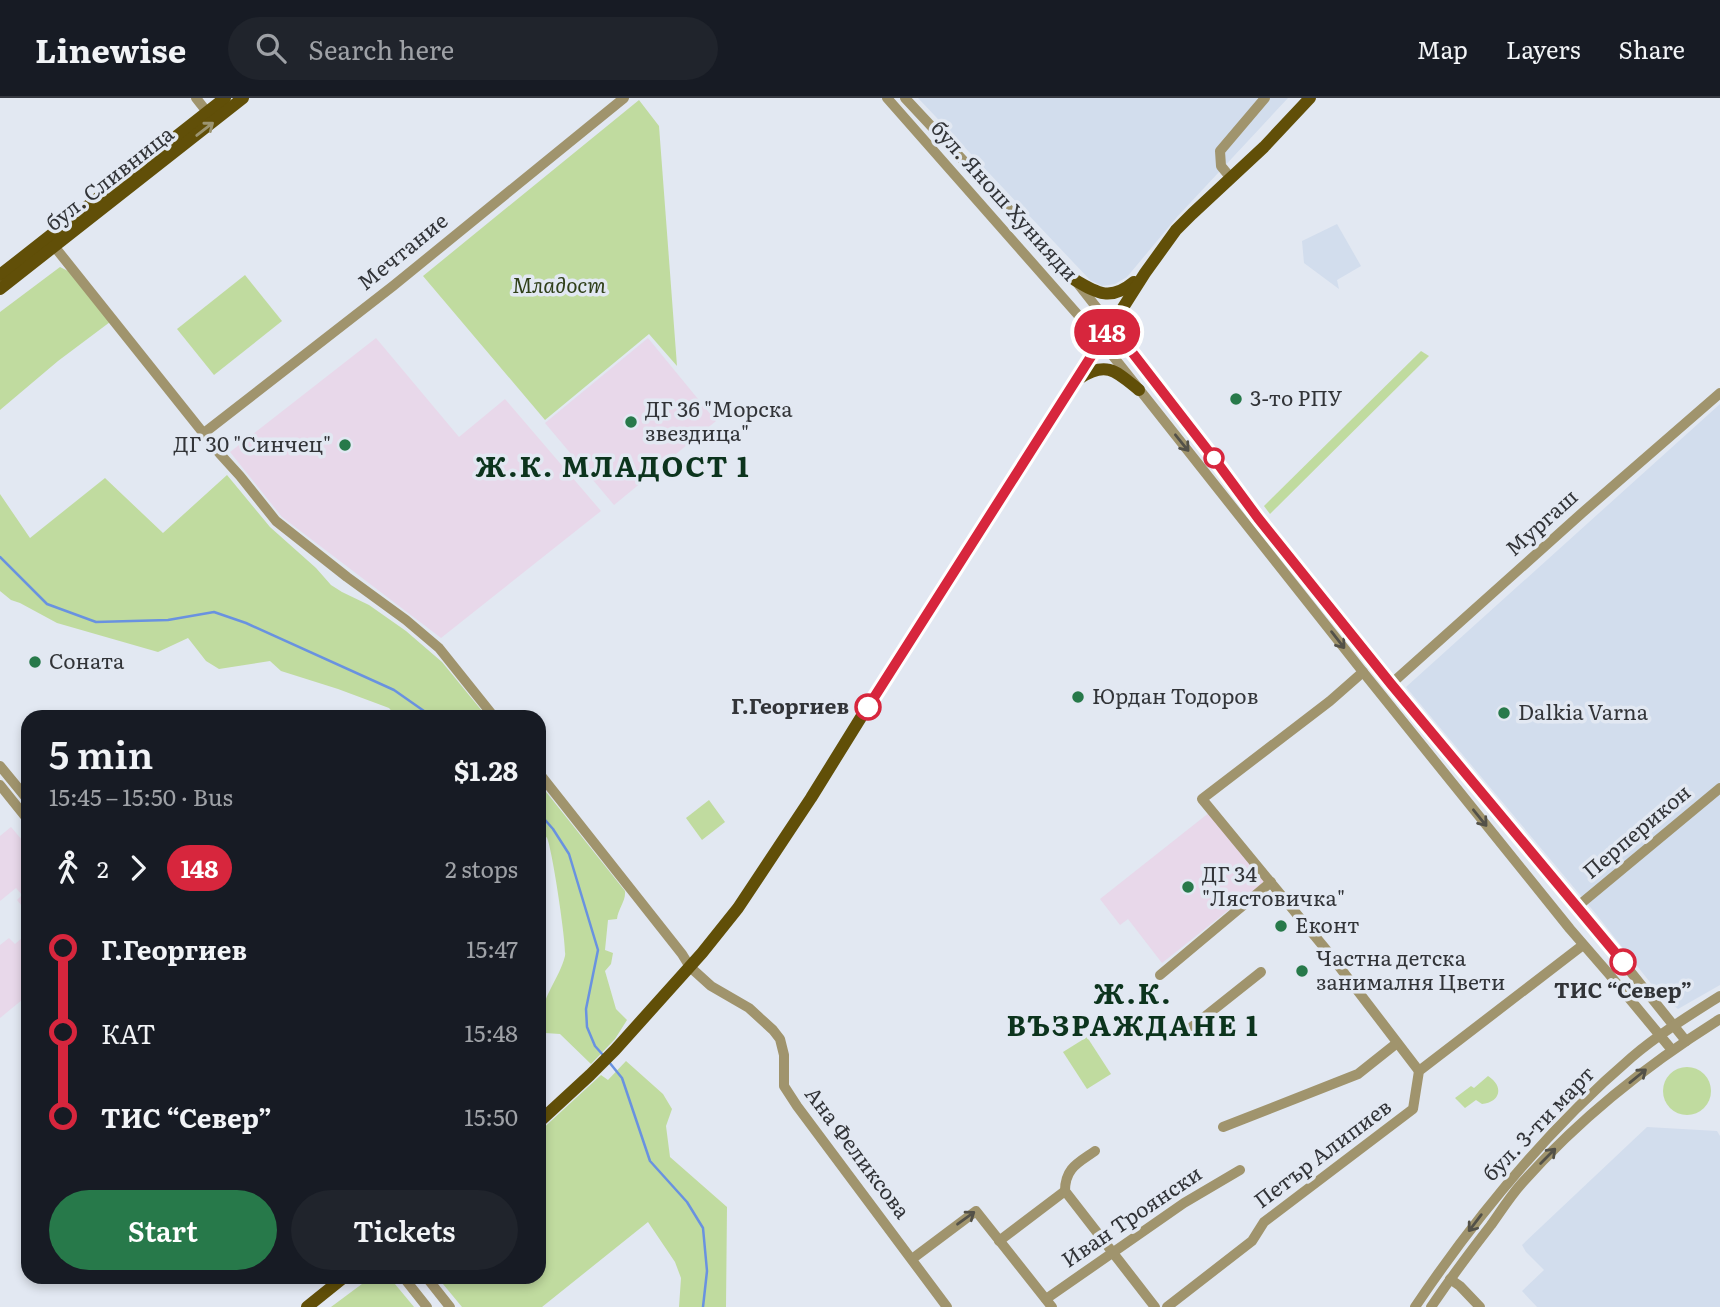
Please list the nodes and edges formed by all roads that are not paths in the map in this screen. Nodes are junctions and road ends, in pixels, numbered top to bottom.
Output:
1 (196, 98) edge
2 (225, 98) edge
3 (243, 98) edge
4 (887, 98) edge
5 (905, 98) edge
6 (1265, 98) edge
7 (1311, 98) edge
8 (620, 99) edge
9 (207, 112) junction
10 (1230, 177) junction
11 (51, 242) junction
12 (1145, 273) junction
13 (0, 275) edge
14 (1075, 280) junction
15 (0, 289) edge
16 (1111, 325) junction
17 (1101, 341) junction
18 (1077, 380) junction
19 (1139, 390) junction
20 (1720, 393) edge
21 (204, 433) junction
22 (1363, 672) junction
23 (1391, 684) junction
24 (489, 710) edge
25 (1, 770) edge
26 (546, 783) edge
27 (0, 785) edge
28 (1720, 788) edge
29 (21, 792) edge
30 (21, 811) edge
31 (1271, 882) junction
32 (1578, 906) junction
33 (1583, 945) junction
34 (690, 967) junction
35 (1261, 972) dead end
36 (1160, 975) dead end
37 (1720, 996) edge
38 (1720, 1019) edge
39 (1674, 1026) junction
40 (1183, 1034) dead end
41 (1660, 1035) junction
42 (1686, 1041) junction
43 (1397, 1043) junction
44 (1672, 1050) junction
45 (1419, 1071) junction
46 (546, 1116) edge
47 (1223, 1127) dead end
48 (1095, 1151) dead end
49 (1240, 1170) dead end
50 (1065, 1191) junction
51 (999, 1241) junction
52 (1114, 1252) junction
53 (912, 1259) junction
54 (1450, 1279) junction
55 (336, 1284) edge
56 (409, 1284) edge
57 (432, 1284) edge
58 (1049, 1303) edge
59 (307, 1307) edge
60 (427, 1307) edge
61 (450, 1307) edge
62 (947, 1307) edge
63 (1155, 1307) edge
64 (1167, 1307) edge
65 (1415, 1307) edge
66 (1431, 1307) edge
67 (1480, 1307) edge

1 - 9 street
2 - 9 main road, бул. Сливница
11 -> 3 main road, бул. Сливница
4 - 17 street, бул. Янош Хунияди
5 - 14 street, бул. Янош Хунияди
6 - 10 street
7 - 10 main road
8 - 21 street, Мечтание
9 - 11 main road, бул. Сливница
10 - 12 main road
11 - 13 main road, бул. Сливница
11 - 15 main road, бул. Сливница
11 - 21 street
12 - 14 main road
12 - 16 main road
14 - 16 street, бул. Янош Хунияди
16 - 17 main road
16 - 23 street, бул. Янош Хунияди
17 - 18 main road
17 - 19 street, бул. Янош Хунияди
18 - 19 main road
18 - 34 main road
19 -> 22 street, бул. Янош Хунияди
20 - 23 street, Мургаш
21 - 24 street
22 - 31 street
22 -> 33 street, бул. Янош Хунияди
23 - 32 street, бул. Янош Хунияди
25 - 29 street
26 - 34 street, Ана Феликсова
27 - 30 street
28 - 32 street, Перперикон
31 - 36 street
31 - 43 street
32 - 39 street, бул. Янош Хунияди
33 - 41 street, бул. Янош Хунияди
33 - 45 street
34 - 46 main road
34 - 53 street, Ана Феликсова
35 - 40 street
37 - 39 street, бул. 3-ти март
38 - 42 street, бул. 3-ти март
39 - 41 street, бул. 3-ти март
39 - 42 street, бул. Янош Хунияди
41 - 44 street, бул. Янош Хунияди
41 -> 65 street, бул. 3-ти март
42 - 44 street, бул. 3-ти март
43 - 45 street
43 - 47 street
54 -> 44 street, бул. 3-ти март
45 - 64 street, Петър Алипиев
48 - 50 street
49 - 52 street, Иван Троянски
50 - 51 street
50 - 52 street
53 -> 51 street
51 - 58 street
52 - 58 street, Иван Троянски
52 - 63 street
53 - 62 street, Ана Феликсова
54 - 66 street, бул. 3-ти март
54 - 67 street
55 - 59 main road
56 - 60 street
57 - 61 street

